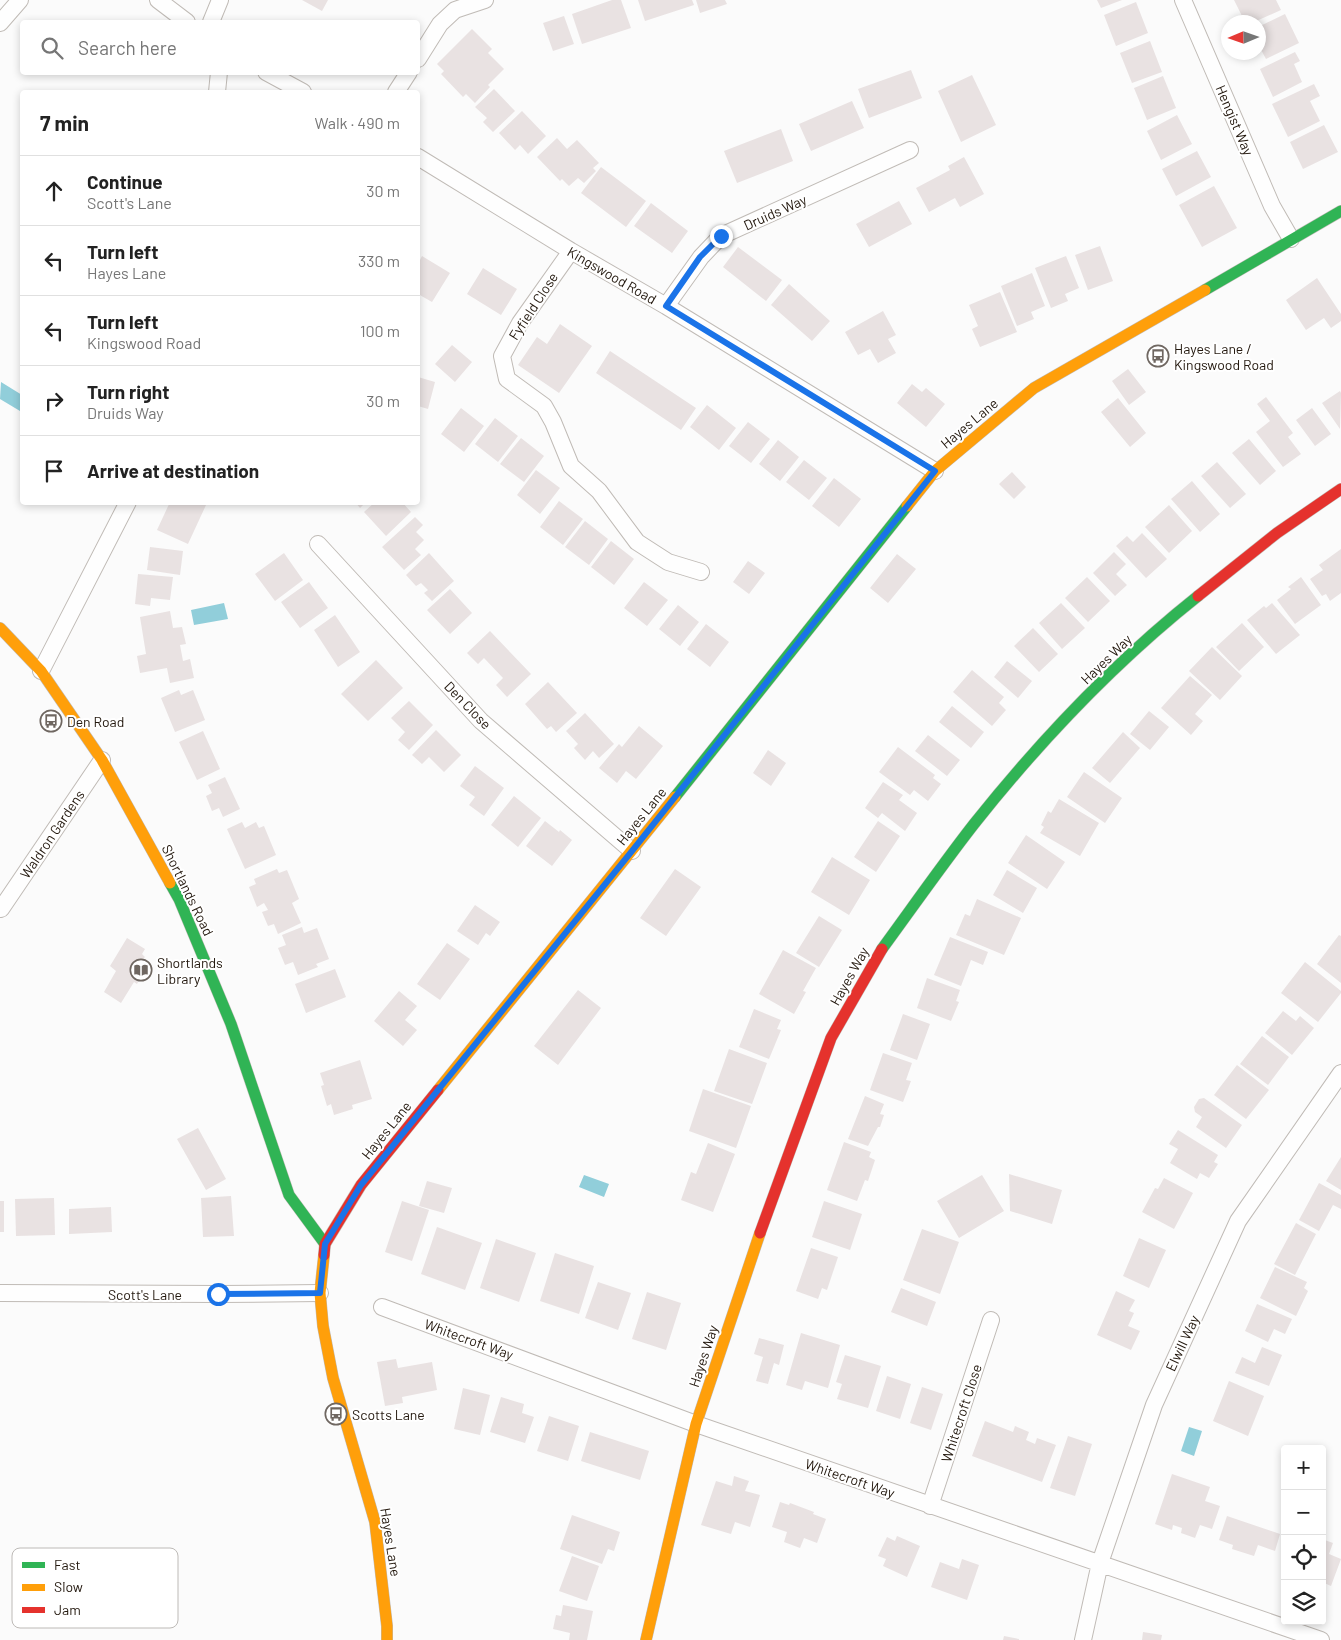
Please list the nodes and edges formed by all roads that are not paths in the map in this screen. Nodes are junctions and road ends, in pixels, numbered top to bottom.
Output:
1 (20, 0) edge
2 (158, 0) edge
3 (220, 0) edge
4 (485, 0) edge
5 (1183, 0) edge
6 (184, 20) edge
7 (212, 20) edge
8 (0, 23) edge
9 (420, 56) edge
10 (219, 75) edge
11 (272, 75) edge
12 (407, 75) edge
13 (217, 90) edge
14 (299, 90) edge
15 (397, 90) edge
16 (910, 150) dead end
17 (420, 158) edge
18 (1341, 211) edge
19 (1291, 239) junction
20 (571, 251) junction
21 (666, 306) junction
22 (935, 471) junction
23 (1341, 489) edge
24 (126, 505) edge
25 (318, 544) dead end
26 (701, 572) dead end
27 (0, 628) edge
28 (41, 671) junction
29 (102, 760) junction
30 (632, 851) junction
31 (1, 908) edge
32 (1341, 1073) edge
33 (325, 1244) junction
34 (0, 1293) edge
35 (320, 1293) junction
36 (382, 1306) dead end
37 (991, 1320) dead end
38 (696, 1424) junction
39 (930, 1506) junction
40 (1100, 1563) junction
41 (387, 1640) edge
42 (646, 1640) edge
43 (1083, 1640) edge
44 (1321, 1640) edge

1 - 8 street
2 - 6 street
3 - 7 street
4 - 9 street
5 - 19 street, Hengist Way
10 - 13 street
11 - 14 street
12 - 15 street
16 - 21 street, Druids Way
17 - 20 street, Kingswood Road
18 - 19 street, Hayes Lane
19 - 22 street, Hayes Lane
20 - 21 street, Kingswood Road
20 - 26 street, Fyfield Close
21 - 22 street, Kingswood Road
22 - 30 street, Hayes Lane
23 - 38 street, Hayes Way
24 - 28 street
25 - 30 street, Den Close
27 - 28 street, Shortlands Road
28 - 29 street, Shortlands Road
29 - 31 street, Waldron Gardens
29 - 33 street, Shortlands Road
30 - 33 street, Hayes Lane
32 - 40 street, Elwill Way
33 - 35 street, Hayes Lane
34 - 35 street, Scott's Lane
35 - 41 street, Hayes Lane
36 - 38 street, Whitecroft Way
37 - 39 street, Whitecroft Close
38 - 39 street, Whitecroft Way
38 - 42 street, Hayes Way
39 - 40 street, Whitecroft Way
40 - 43 street, Elwill Way
40 - 44 street, Whitecroft Way

